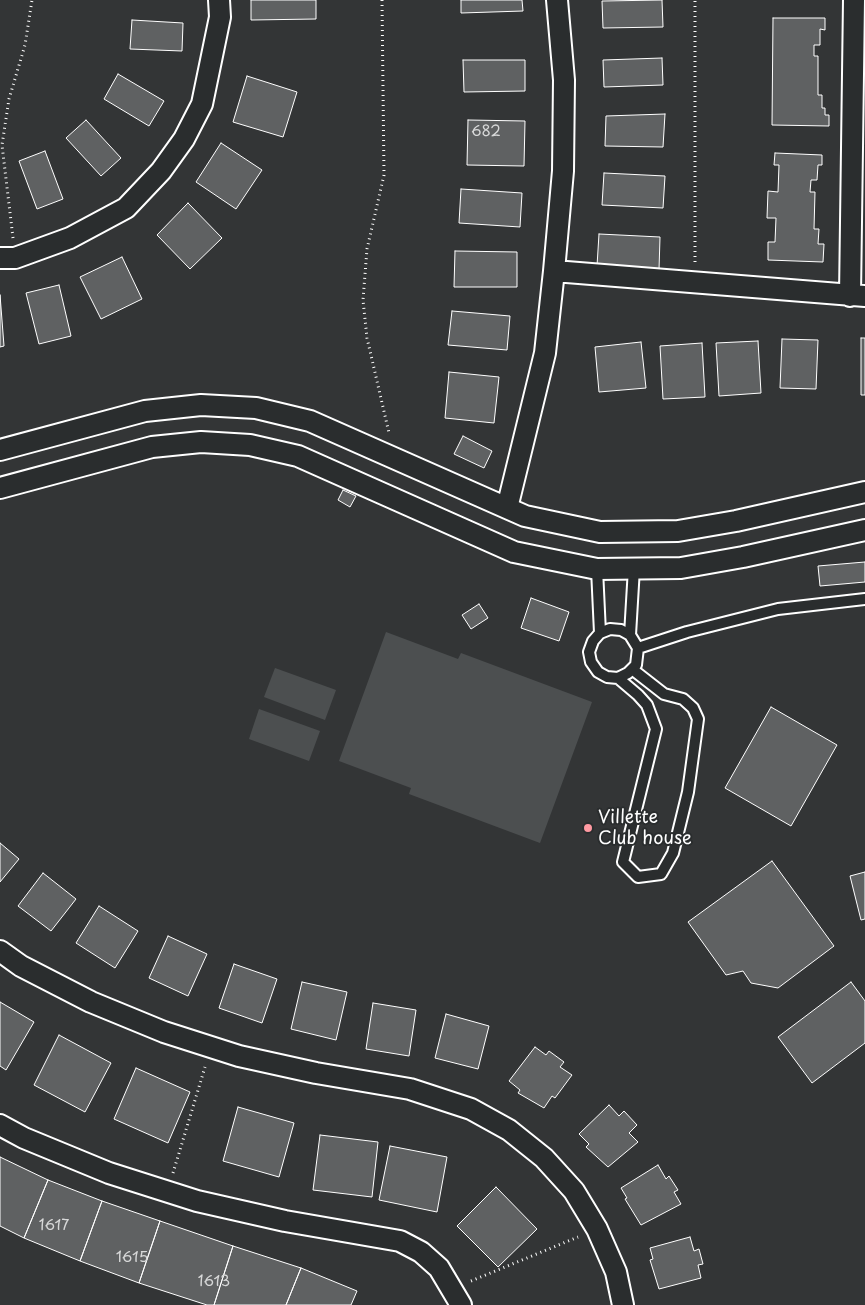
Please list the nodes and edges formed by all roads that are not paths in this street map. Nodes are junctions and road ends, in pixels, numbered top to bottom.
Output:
1 (219, 0) edge
2 (557, 0) edge
3 (854, 0) edge
4 (8, 258) edge
5 (554, 271) junction
6 (858, 296) edge
7 (0, 450) edge
8 (0, 488) edge
9 (865, 492) edge
10 (507, 508) junction
11 (865, 530) edge
12 (634, 568) junction
13 (597, 569) junction
14 (865, 599) edge
15 (600, 633) junction
16 (630, 635) junction
17 (638, 648) junction
18 (632, 669) junction
19 (618, 678) junction
20 (0, 951) edge
21 (0, 1125) edge
22 (457, 1297) edge
23 (623, 1305) edge

1 - 4 street
2 - 5 street
3 - 6 street
5 - 6 street
5 - 10 street
7 - 10 street
8 - 13 street
9 - 10 street
11 - 12 street
12 - 13 street
12 - 16 lane
13 - 15 lane
14 - 17 lane
15 - 16 lane
15 - 19 lane
16 - 17 lane
17 - 18 lane
18 - 19 lane
18 - 19 lane
20 - 23 street
21 - 22 street

